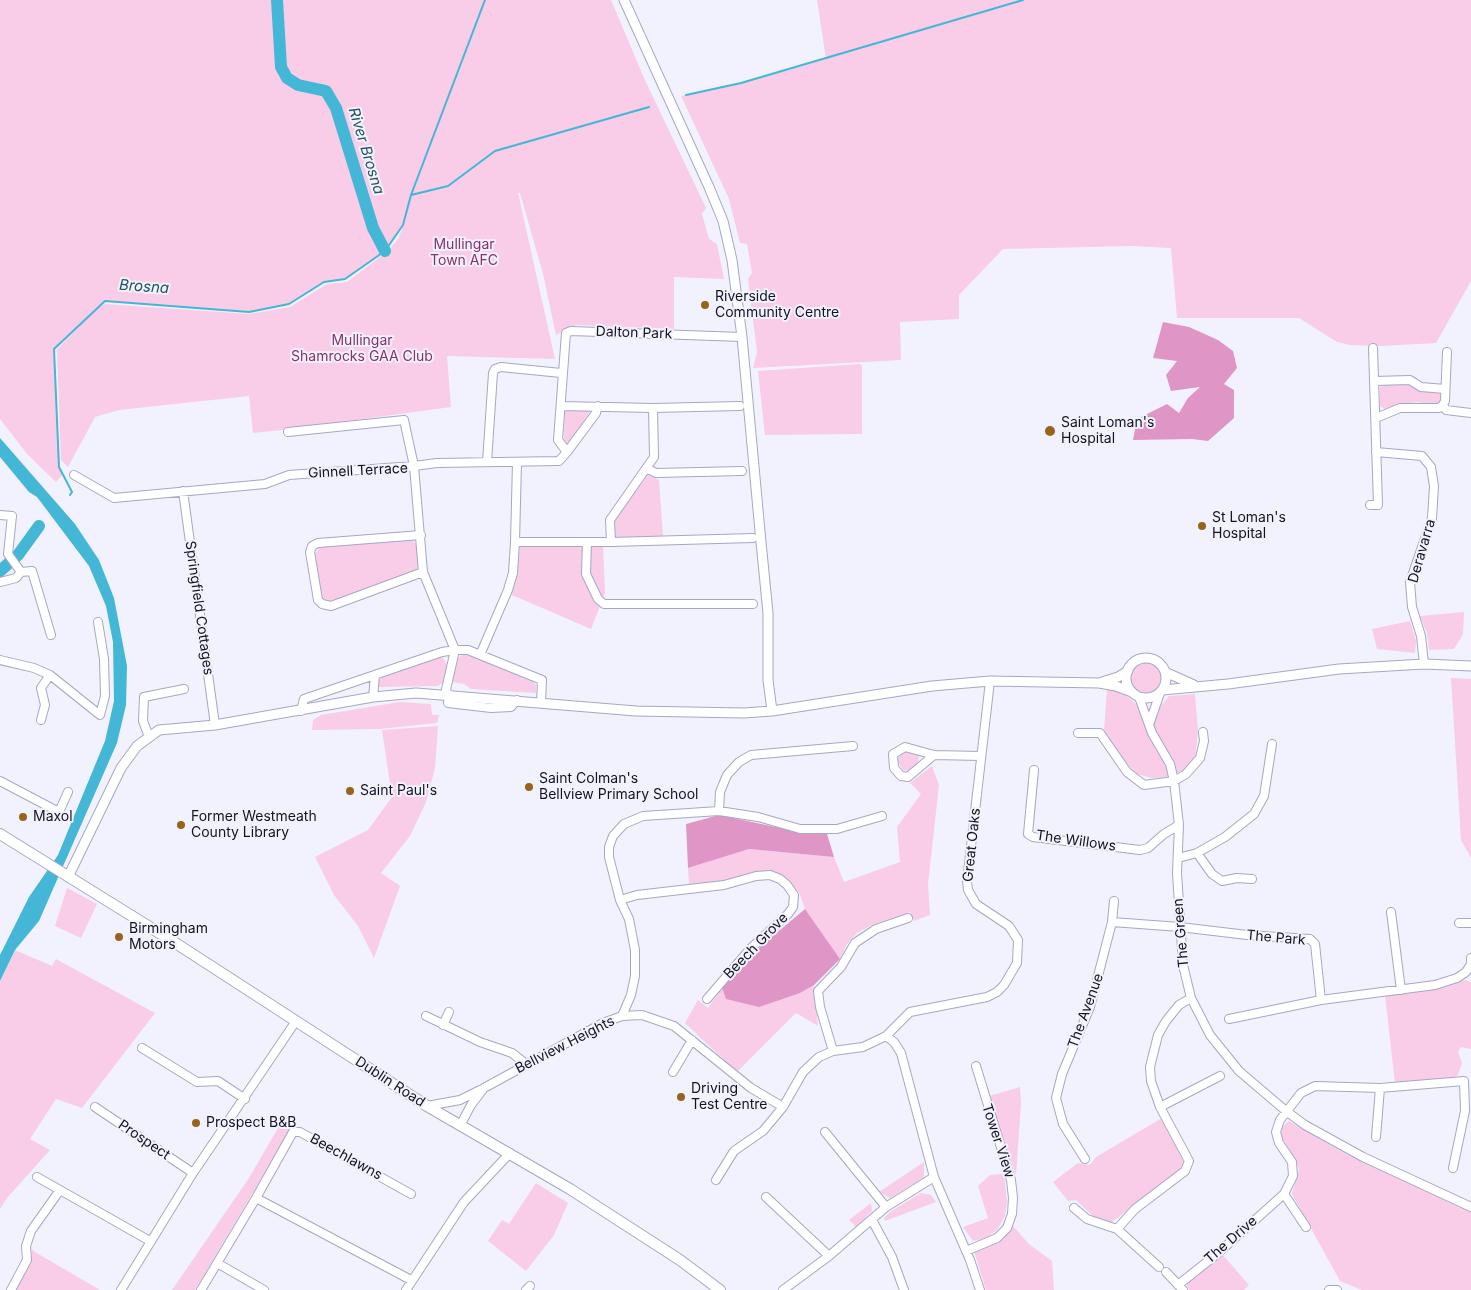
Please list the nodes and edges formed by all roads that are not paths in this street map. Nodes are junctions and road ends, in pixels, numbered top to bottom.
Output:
1 (624, 0) edge
2 (742, 337) junction
3 (1373, 348) dead end
4 (1447, 352) dead end
5 (561, 373) junction
6 (1374, 381) junction
7 (1445, 389) junction
8 (1443, 405) junction
9 (561, 406) junction
10 (598, 406) junction
11 (740, 406) dead end
12 (653, 408) junction
13 (1471, 413) edge
14 (1376, 418) junction
15 (288, 432) dead end
16 (568, 452) junction
17 (1376, 452) junction
18 (487, 462) junction
19 (517, 462) junction
20 (414, 466) junction
21 (648, 469) junction
22 (742, 471) dead end
23 (74, 475) dead end
24 (183, 491) junction
25 (1370, 505) dead end
26 (0, 515) edge
27 (421, 535) junction
28 (753, 538) dead end
29 (515, 542) junction
30 (587, 542) junction
31 (611, 542) junction
32 (21, 572) junction
33 (423, 572) junction
34 (0, 582) edge
35 (754, 604) dead end
36 (98, 622) dead end
37 (51, 635) dead end
38 (455, 650) junction
39 (480, 655) junction
40 (0, 660) edge
41 (1424, 664) junction
42 (1471, 666) edge
43 (1128, 671) junction
44 (1165, 672) junction
45 (50, 675) junction
46 (375, 675) junction
47 (990, 681) junction
48 (1099, 683) junction
49 (1194, 685) junction
50 (184, 689) dead end
51 (1161, 691) junction
52 (447, 694) junction
53 (1135, 694) junction
54 (373, 697) junction
55 (541, 702) junction
56 (301, 711) junction
57 (772, 711) junction
58 (41, 720) dead end
59 (1150, 723) junction
60 (215, 725) junction
61 (1203, 732) dead end
62 (1078, 733) dead end
63 (149, 737) junction
64 (1272, 744) dead end
65 (853, 746) dead end
66 (934, 755) junction
67 (981, 756) junction
68 (1034, 770) dead end
69 (0, 781) edge
70 (1174, 781) junction
71 (68, 792) dead end
72 (719, 811) junction
73 (882, 816) dead end
74 (1180, 825) junction
75 (0, 834) edge
76 (1197, 853) junction
77 (1178, 858) junction
78 (64, 875) junction
79 (1252, 879) dead end
80 (620, 900) junction
81 (1114, 901) dead end
82 (1391, 912) dead end
83 (908, 918) dead end
84 (1112, 922) junction
85 (1471, 922) edge
86 (1460, 923) dead end
87 (1180, 927) junction
88 (1471, 958) edge
89 (1401, 990) junction
90 (1191, 998) junction
91 (707, 999) dead end
92 (1321, 1000) junction
93 (450, 1012) dead end
94 (426, 1016) dead end
95 (622, 1016) junction
96 (1229, 1019) dead end
97 (296, 1021) junction
98 (443, 1025) junction
99 (886, 1036) junction
100 (692, 1040) junction
101 (142, 1048) dead end
102 (833, 1051) junction
103 (526, 1064) junction
104 (976, 1066) dead end
105 (673, 1072) dead end
106 (1220, 1076) dead end
107 (484, 1088) junction
108 (1380, 1088) junction
109 (245, 1099) junction
110 (427, 1106) junction
111 (95, 1107) dead end
112 (783, 1107) junction
113 (1160, 1107) junction
114 (1286, 1112) junction
115 (461, 1124) junction
116 (825, 1132) dead end
117 (1376, 1137) dead end
118 (510, 1153) junction
119 (1085, 1160) dead end
120 (1453, 1168) dead end
121 (193, 1172) junction
122 (934, 1176) junction
123 (37, 1177) dead end
124 (716, 1180) dead end
125 (60, 1190) junction
126 (411, 1194) dead end
127 (1284, 1194) junction
128 (766, 1197) dead end
129 (256, 1198) junction
130 (1471, 1207) edge
131 (886, 1208) junction
132 (1074, 1208) dead end
133 (872, 1220) junction
134 (1306, 1227) dead end
135 (1117, 1229) junction
136 (150, 1241) junction
137 (966, 1251) junction
138 (829, 1256) junction
139 (217, 1263) junction
140 (411, 1280) junction
141 (1180, 1288) edge
142 (11, 1290) edge
143 (121, 1290) edge
144 (201, 1290) edge
145 (264, 1290) edge
146 (406, 1290) edge
147 (720, 1290) edge
148 (783, 1290) edge
149 (904, 1290) edge
150 (980, 1290) edge
151 (1329, 1290) edge
152 (1337, 1290) edge

1 - 2 street
2 - 5 street, Dalton Park
2 - 57 street
3 - 6 street
4 - 7 street
5 - 9 street, Dalton Park
5 - 18 street
6 - 7 street
6 - 14 street
7 - 8 street
8 - 13 street
8 - 14 street
9 - 10 street
9 - 16 street, Dalton Park
10 - 12 street
10 - 16 street
11 - 12 street
12 - 21 street
14 - 17 street
15 - 20 street
16 - 19 street
17 - 25 street
17 - 41 street, Deravarra
18 - 19 street
18 - 20 street
19 - 29 street
20 - 24 street, Ginnell Terrace
20 - 27 street, Ginnell Terrace
21 - 22 street
21 - 31 street
23 - 24 street
24 - 60 street, Springfield Cottages
26 - 32 street
27 - 33 street, Ginnell Terrace
27 - 33 street
28 - 31 street
29 - 30 street
29 - 39 street
30 - 31 street
30 - 35 street
32 - 34 street
32 - 37 street
33 - 38 street, Ginnell Terrace
36 - 45 street
38 - 39 street
38 - 46 street
38 - 52 street
39 - 55 street
40 - 45 street
41 - 42 street
41 - 49 street
43 - 44 street
43 - 48 street
43 - 53 street
44 - 49 street
44 - 51 street
45 - 58 street
46 - 54 street
46 - 56 street
47 - 48 street
47 - 57 street
47 - 67 street, Great Oaks
48 - 53 street
49 - 51 street
50 - 63 street
51 - 53 street
51 - 59 street
52 - 54 street
52 - 55 street
53 - 59 street, The Green
54 - 56 street
55 - 57 street
56 - 60 street
59 - 70 street, The Green
60 - 63 street
61 - 70 street
62 - 70 street
63 - 78 street
64 - 76 street
65 - 72 street
66 - 66 street
66 - 67 street
67 - 99 street, Great Oaks
68 - 74 street, The Willows
69 - 71 street
70 - 74 street, The Green
72 - 73 street
72 - 80 street
74 - 77 street, The Green
75 - 78 main road, Dublin Road
76 - 77 street
76 - 79 street
77 - 87 street, The Green
78 - 97 main road, Dublin Road
80 - 91 street, Beech Grove
80 - 95 street
81 - 84 street, The Avenue
82 - 89 street
83 - 102 street
84 - 87 street
84 - 119 street, The Avenue
85 - 86 street
87 - 90 street, The Green
87 - 92 street, The Park
88 - 89 street
89 - 92 street
90 - 113 street
90 - 114 street, The Green
92 - 96 street
93 - 98 street
94 - 98 street
95 - 100 street, Bellview Heights
95 - 103 street, Bellview Heights
97 - 109 street
97 - 110 main road, Dublin Road
98 - 103 street
99 - 102 street
99 - 122 street
100 - 105 street
100 - 112 street, Bellview Heights
101 - 109 street
102 - 112 street
103 - 107 street, Bellview Heights
104 - 137 street, Tower View
106 - 113 street
107 - 110 street
107 - 115 street, Bellview Heights
108 - 114 street
108 - 117 street
108 - 120 street
109 - 121 street
110 - 115 main road, Dublin Road
111 - 121 street, Prospect
112 - 124 street
113 - 135 street
114 - 127 street, The Drive
114 - 130 street, The Green
115 - 118 main road, Dublin Road
116 - 131 street
118 - 140 street
118 - 147 main road, Dublin Road
121 - 136 street
122 - 131 street
122 - 137 street
123 - 125 street
125 - 136 street
125 - 142 street
126 - 129 street, Beechlawns
127 - 134 street
127 - 141 street, The Drive
128 - 138 street
129 - 139 street, Beechlawns
129 - 140 street
131 - 133 street
132 - 135 street
133 - 138 street
133 - 149 street
135 - 141 street, The Drive
136 - 143 street
137 - 150 street
138 - 148 street
139 - 144 street, Beechlawns
139 - 145 street
140 - 146 street
151 - 152 street

